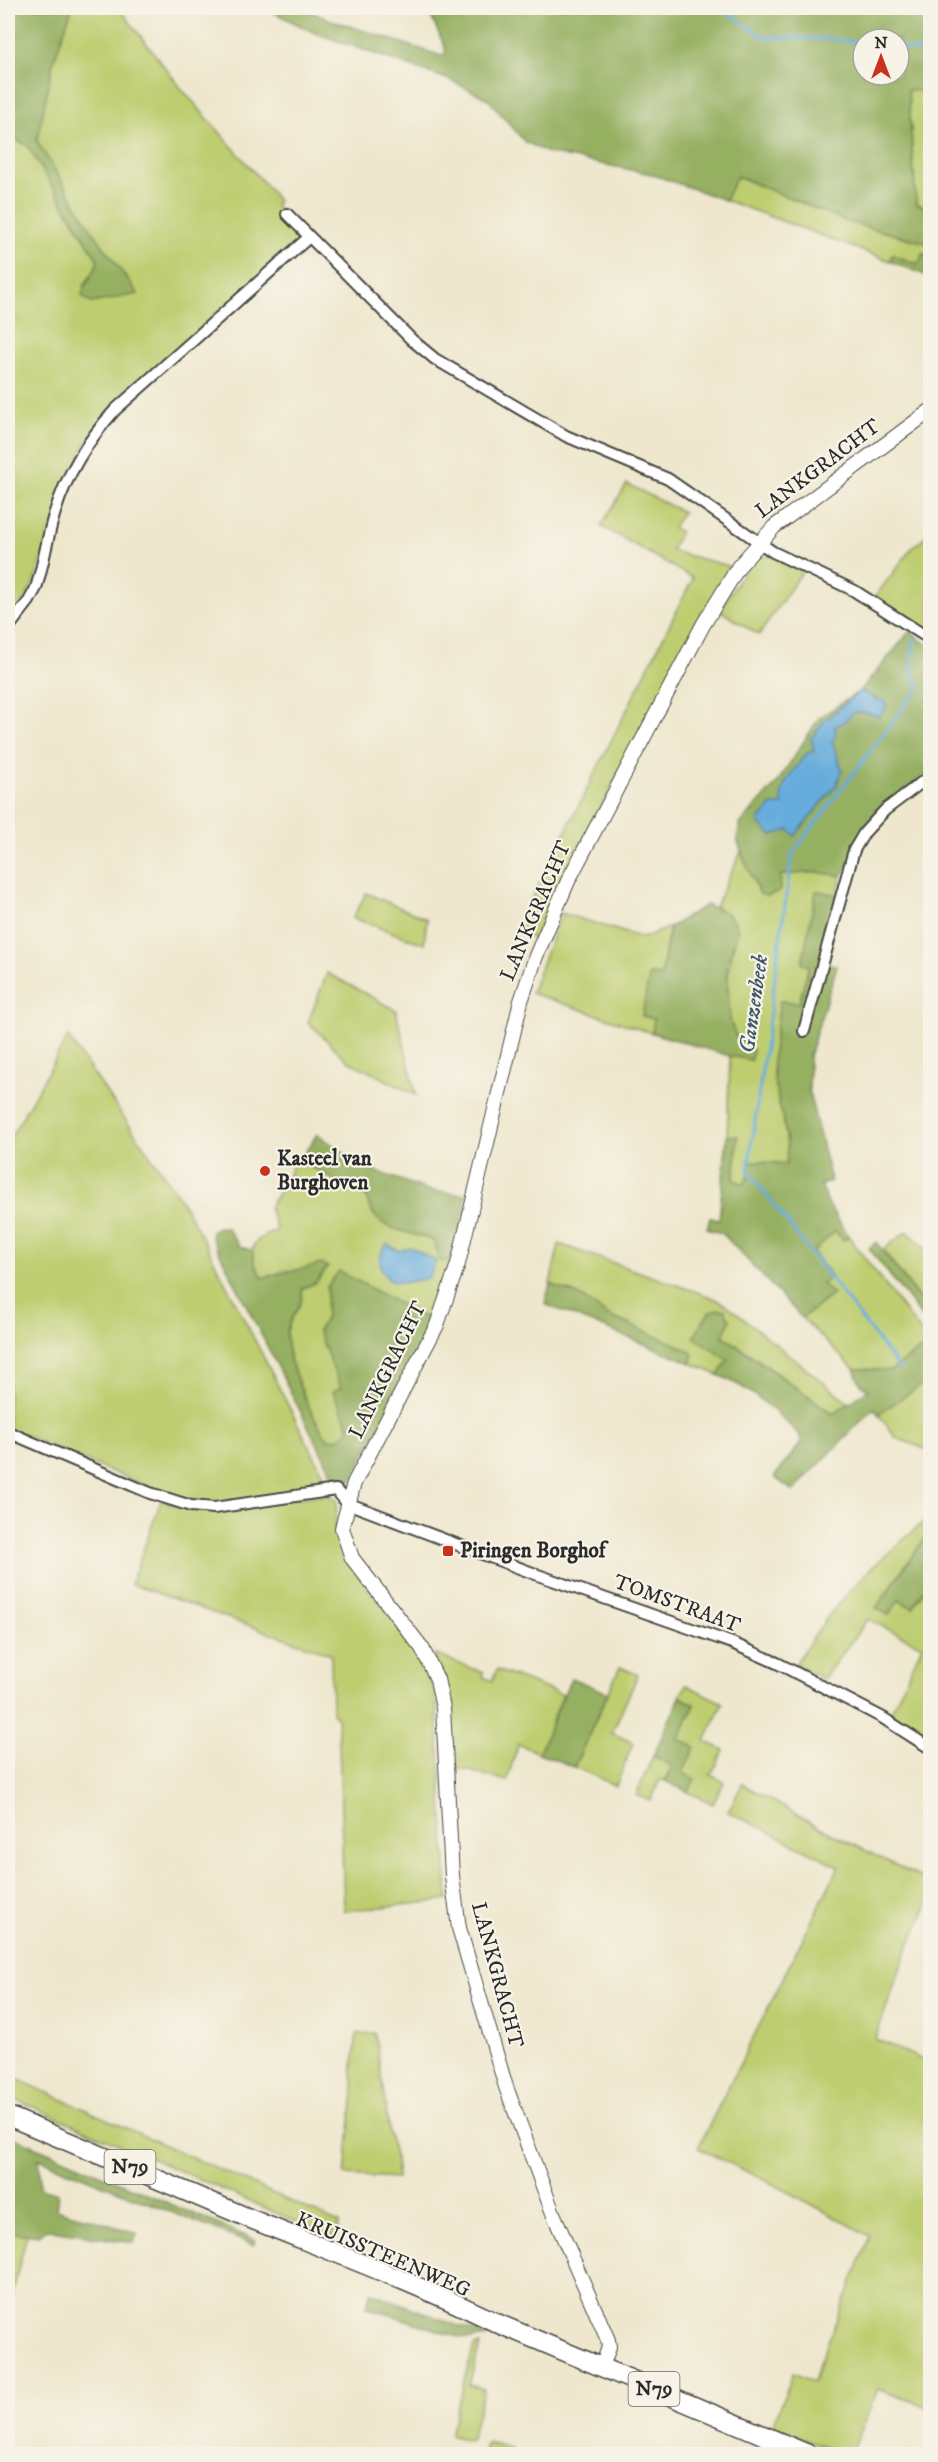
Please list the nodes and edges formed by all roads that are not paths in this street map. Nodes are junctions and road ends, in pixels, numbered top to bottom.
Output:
1 (287, 214) dead end
2 (308, 238) junction
3 (930, 411) edge
4 (758, 542) junction
5 (8, 628) edge
6 (930, 639) edge
7 (930, 776) edge
8 (804, 1031) dead end
9 (8, 1432) edge
10 (347, 1503) junction
11 (930, 1748) edge
12 (8, 2116) edge
13 (602, 2367) junction
14 (808, 2454) edge

1 - 2 street
2 - 4 street
2 - 5 street
3 - 4 street, LANKGRACHT
4 - 6 street
4 - 10 street, LANKGRACHT
7 - 8 street
9 - 10 street, TOMSTRAAT
10 - 11 street, TOMSTRAAT
10 - 13 street, LANKGRACHT
12 - 13 main road, KRUISSTEENWEG / N79
13 - 14 main road, KRUISSTEENWEG / N79

